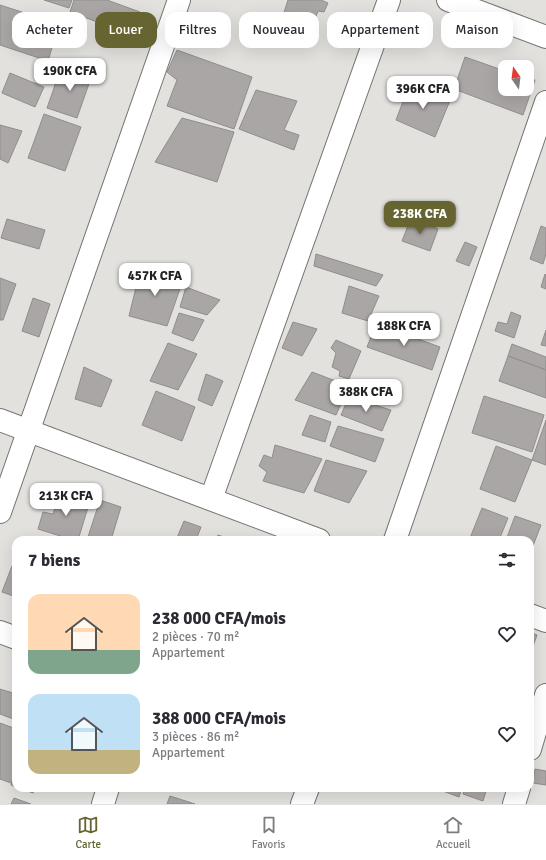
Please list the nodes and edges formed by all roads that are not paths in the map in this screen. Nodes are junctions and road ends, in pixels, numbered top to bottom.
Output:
1 (179, 0) edge
2 (389, 0) edge
3 (448, 0) edge
4 (546, 37) edge
5 (546, 102) edge
6 (0, 420) edge
7 (28, 431) junction
8 (211, 499) junction
9 (0, 512) edge
10 (308, 536) edge
11 (396, 536) edge
12 (534, 616) edge
13 (546, 621) edge
14 (0, 632) edge
15 (12, 636) edge
16 (546, 695) edge
17 (534, 736) edge
18 (107, 792) edge
19 (306, 792) edge
20 (518, 792) edge
21 (103, 804) edge
22 (302, 804) edge
23 (514, 804) edge

1 - 7 street
2 - 8 street
3 - 4 street
5 - 11 street
6 - 7 street
7 - 8 street
7 - 9 street
8 - 10 street
12 - 13 street
14 - 15 street
16 - 17 street
18 - 21 street
19 - 22 street
20 - 23 street

